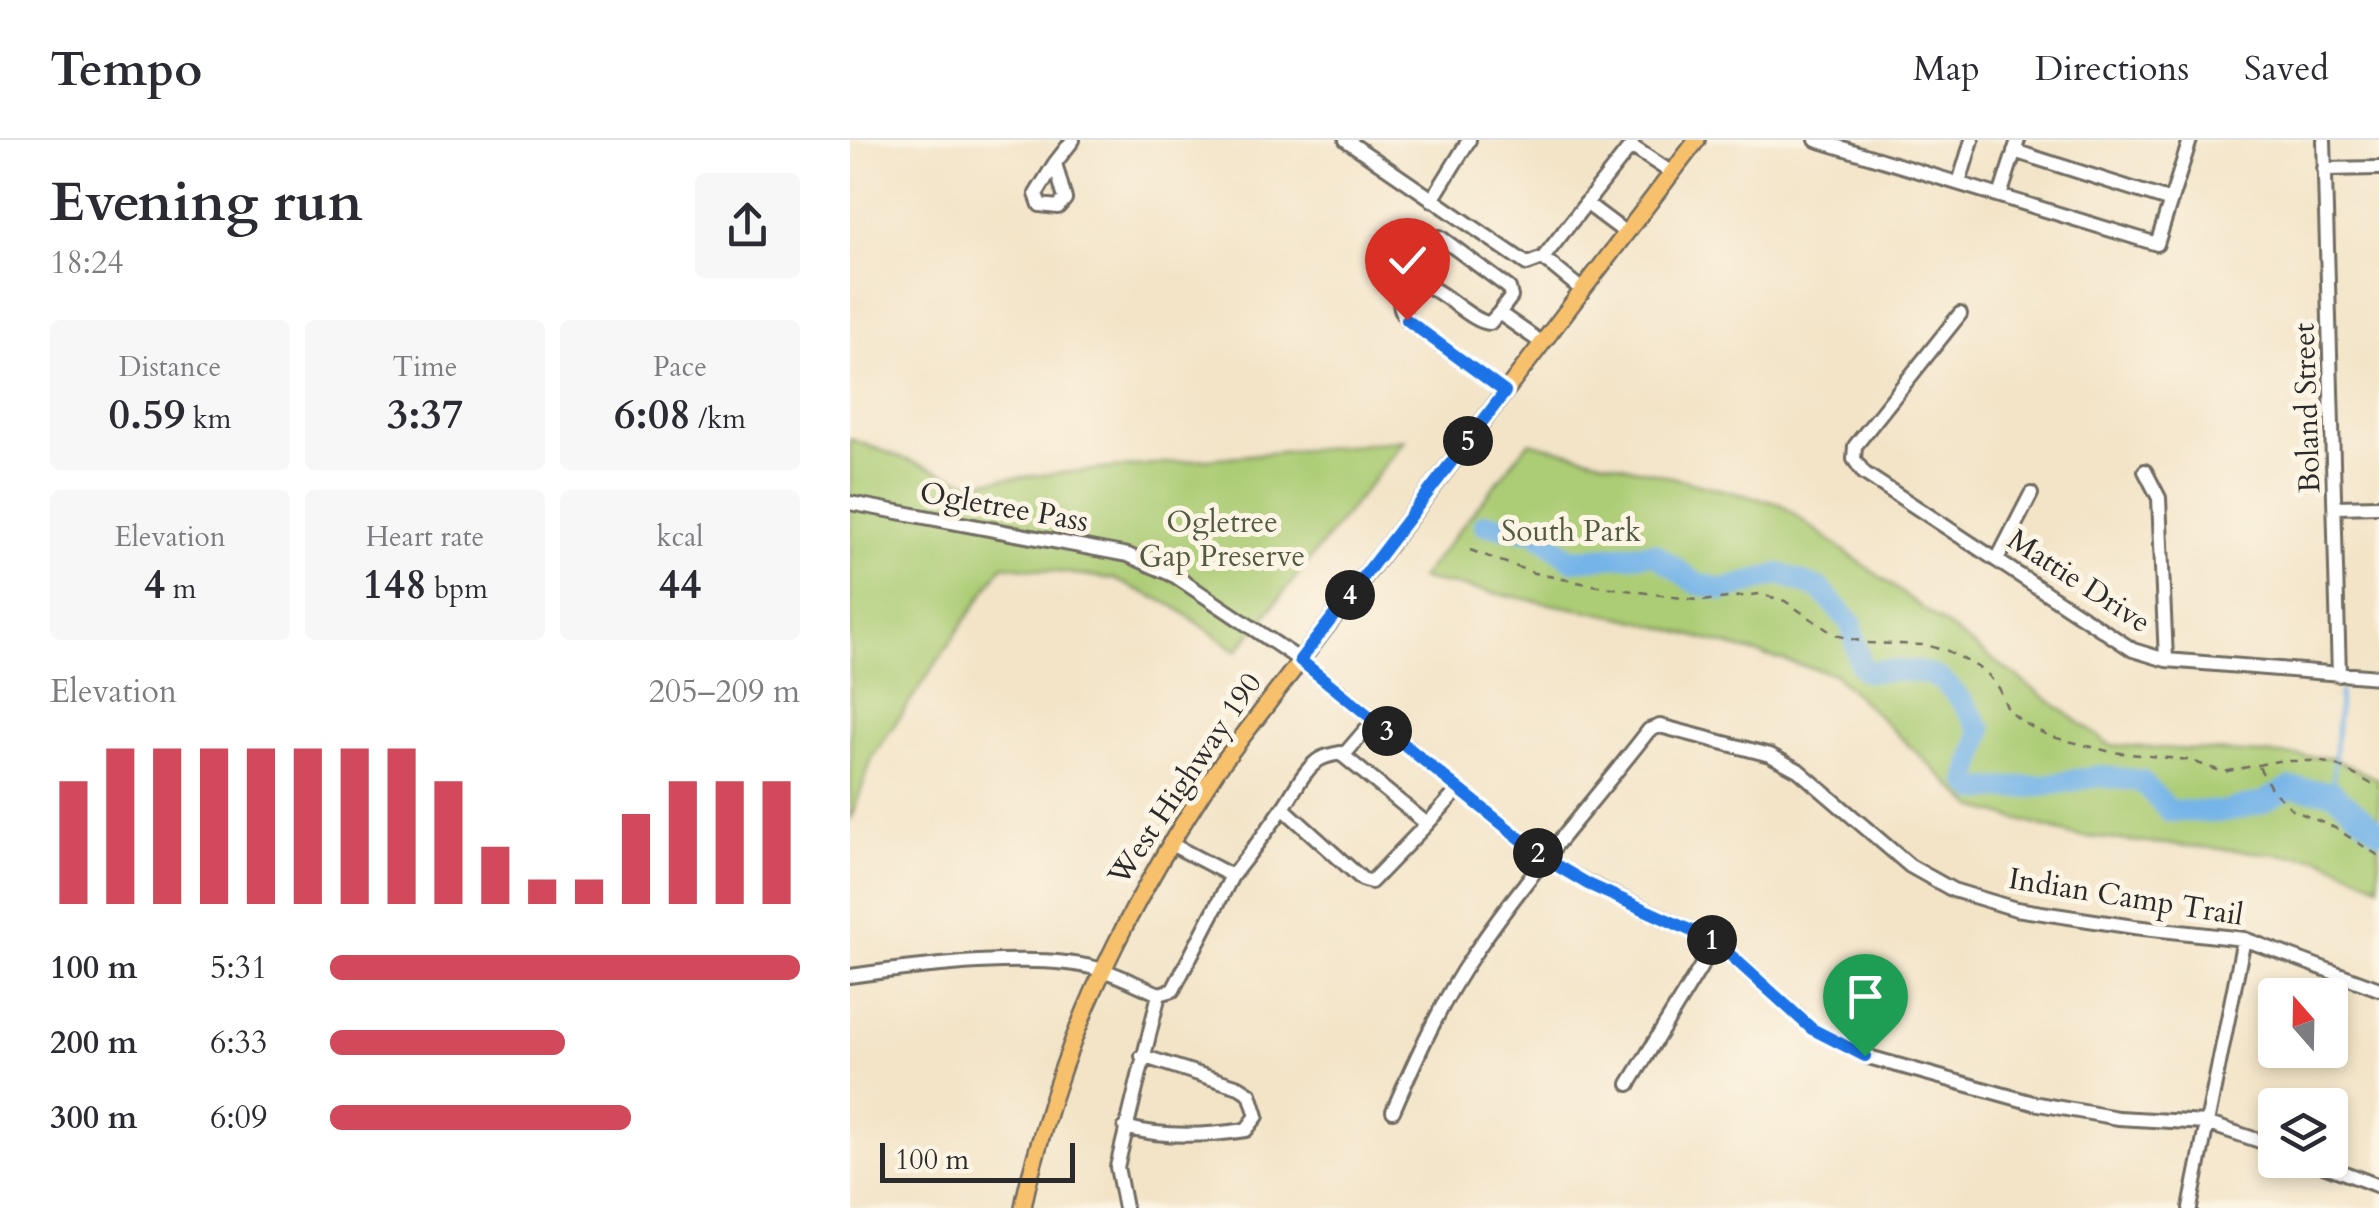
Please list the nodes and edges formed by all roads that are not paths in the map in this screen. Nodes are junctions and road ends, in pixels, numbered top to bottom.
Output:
1 (1073, 140) edge
2 (1346, 140) edge
3 (1468, 140) edge
4 (1697, 140) edge
5 (1816, 140) edge
6 (1972, 140) edge
7 (2190, 140) edge
8 (2324, 140) edge
9 (1630, 143) edge
10 (2016, 146) edge
11 (1054, 163) dead end
12 (2379, 168) edge
13 (2324, 169) junction
14 (1672, 173) junction
15 (1959, 184) junction
16 (2000, 196) junction
17 (1432, 200) junction
18 (2171, 201) junction
19 (1586, 203) junction
20 (1626, 233) junction
21 (1440, 236) dead end
22 (1543, 258) junction
23 (1582, 290) junction
24 (1499, 314) junction
25 (1960, 314) dead end
26 (1542, 343) junction
27 (1505, 392) junction
28 (2144, 472) dead end
29 (2030, 494) dead end
30 (850, 504) edge
31 (2379, 506) edge
32 (2336, 507) junction
33 (1998, 558) junction
34 (1300, 660) junction
35 (2166, 660) junction
36 (2339, 675) junction
37 (2379, 676) edge
38 (1374, 720) junction
39 (1343, 756) junction
40 (1459, 789) junction
41 (1283, 808) junction
42 (1427, 824) junction
43 (1169, 842) junction
44 (1544, 858) junction
45 (1232, 876) junction
46 (2244, 939) junction
47 (1716, 942) junction
48 (1101, 970) junction
49 (850, 976) edge
50 (2379, 989) edge
51 (1159, 994) junction
52 (1142, 1056) junction
53 (1629, 1084) dead end
54 (1393, 1111) dead end
55 (2206, 1123) junction
56 (1126, 1127) junction
57 (2258, 1140) edge
58 (2348, 1174) edge
59 (2379, 1186) edge
60 (1023, 1208) edge
61 (1125, 1208) edge
62 (2190, 1208) edge

1 - 11 street
2 - 17 street
3 - 17 street
4 - 14 main road, West Highway 190
5 - 15 street
6 - 15 street
7 - 18 street
8 - 13 street, Boland Street
9 - 14 street
9 - 19 street
10 - 16 street
10 - 18 street
12 - 13 street
13 - 32 street, Boland Street
14 - 20 main road, West Highway 190
15 - 16 street
16 - 18 street
17 - 22 street
19 - 20 street
19 - 22 street
20 - 23 main road, West Highway 190
21 - 24 street
22 - 23 street
23 - 26 main road, West Highway 190
24 - 26 street
24 - 27 street
25 - 33 street, Mattie Drive
26 - 27 main road, West Highway 190
27 - 34 main road, West Highway 190
28 - 35 street
29 - 33 street
30 - 34 street, Ogletree Pass
31 - 32 street
32 - 36 street, Boland Street
33 - 35 street, Mattie Drive
34 - 38 street, Ogletree Pass
34 - 43 main road, West Highway 190
35 - 36 street, Mattie Drive
36 - 37 street, Mattie Drive
38 - 39 street
38 - 40 street, Ogletree Pass
39 - 41 street
39 - 42 street
40 - 42 street
40 - 44 street, Ogletree Pass
41 - 42 street
41 - 45 street
43 - 45 street
43 - 48 main road, West Highway 190
44 - 46 street, Indian Camp Trail
44 - 47 street, Ogletree Pass
44 - 54 street, Indian Camp Trail
45 - 51 street
46 - 50 street, Indian Camp Trail
46 - 55 street
47 - 53 street
47 - 55 street, Ogletree Pass
48 - 49 street
48 - 51 street
48 - 60 main road, West Highway 190
51 - 52 street
52 - 56 street
52 - 56 street
55 - 57 street, Ogletree Pass
55 - 62 street
56 - 61 street
58 - 59 street

